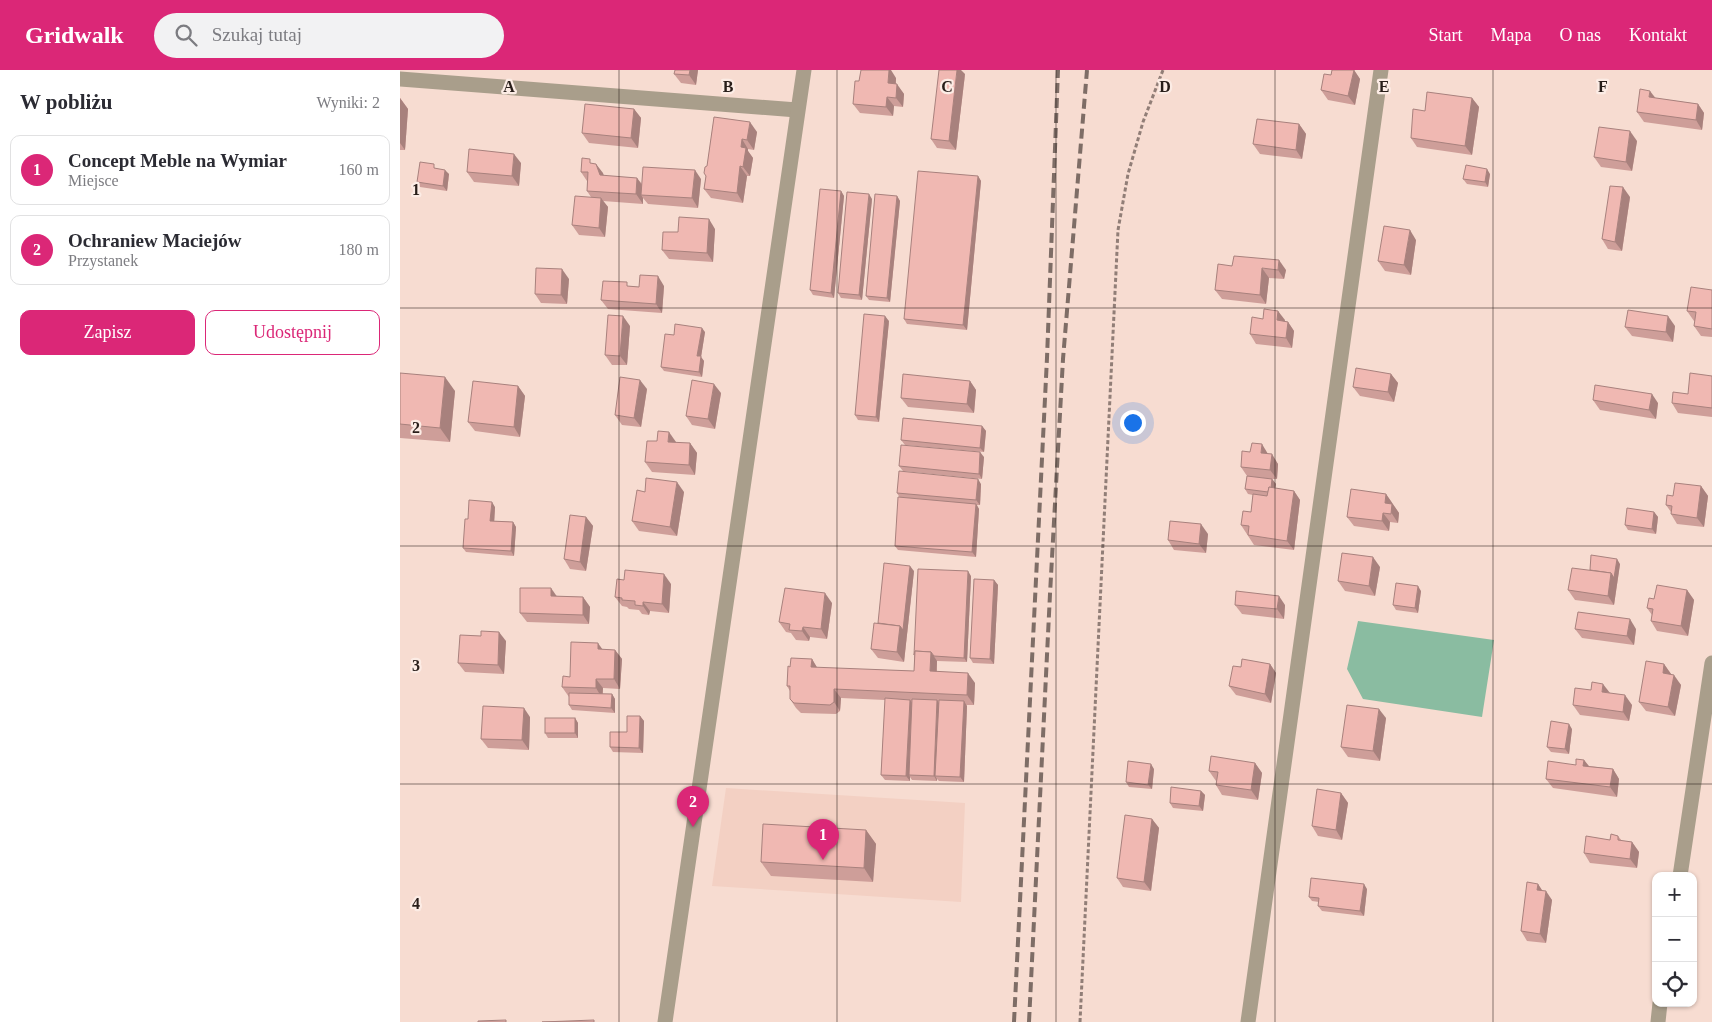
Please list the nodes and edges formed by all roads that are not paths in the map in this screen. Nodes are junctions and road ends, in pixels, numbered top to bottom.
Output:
1 (804, 70) edge
2 (1381, 70) edge
3 (400, 79) edge
4 (798, 110) junction
5 (1712, 663) edge
6 (1681, 872) edge
7 (1660, 1007) edge
8 (665, 1022) edge
9 (1248, 1022) edge
10 (1658, 1022) edge

1 - 4 street
2 - 9 street
3 - 4 street
4 - 8 street
5 - 6 street
7 - 10 street

